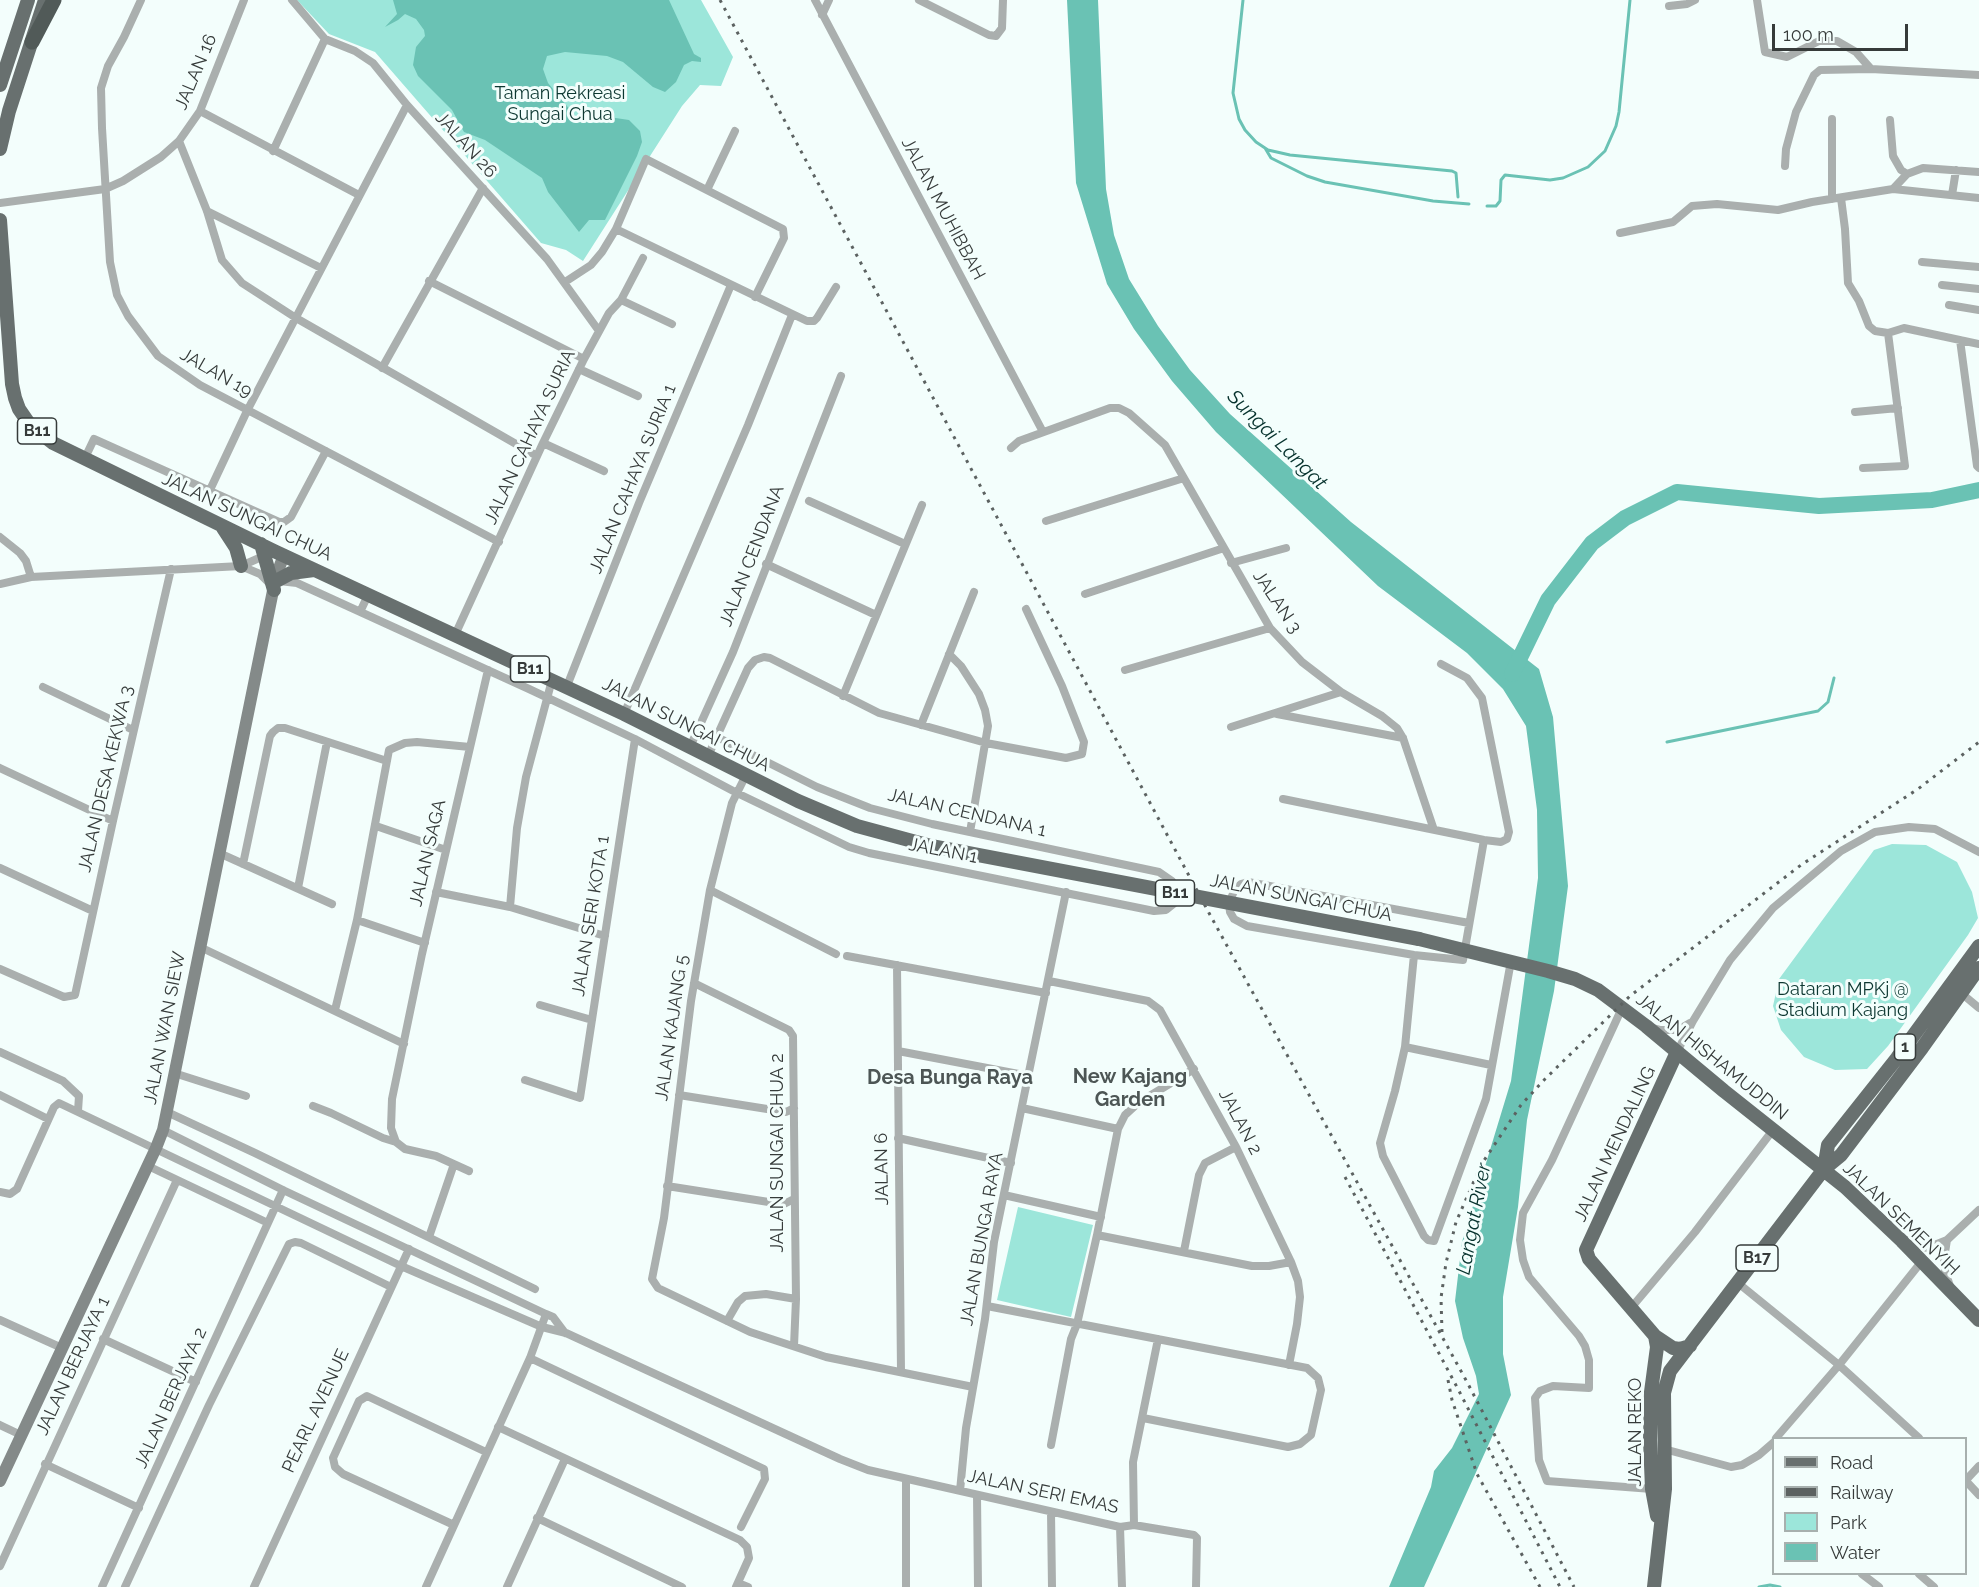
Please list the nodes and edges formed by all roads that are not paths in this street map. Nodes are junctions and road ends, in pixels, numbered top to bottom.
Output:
1 (28, 0) edge
2 (45, 0) edge
3 (54, 0) edge
4 (141, 0) edge
5 (244, 0) edge
6 (292, 0) edge
7 (815, 0) edge
8 (829, 0) edge
9 (919, 0) edge
10 (1003, 0) edge
11 (1695, 0) edge
12 (1757, 0) edge
13 (1669, 6) dead end
14 (822, 15) junction
15 (325, 39) junction
16 (32, 42) junction
17 (1871, 69) junction
18 (1979, 75) edge
19 (0, 85) edge
20 (407, 105) junction
21 (200, 111) junction
22 (1832, 119) dead end
23 (1890, 120) dead end
24 (735, 131) dead end
25 (179, 141) junction
26 (0, 148) edge
27 (273, 151) junction
28 (1785, 166) dead end
29 (1956, 170) junction
30 (1979, 172) edge
31 (1907, 174) junction
32 (483, 188) junction
33 (105, 189) junction
34 (1893, 189) junction
35 (707, 190) junction
36 (359, 195) junction
37 (1952, 195) junction
38 (1979, 198) edge
39 (1837, 199) junction
40 (0, 203) edge
41 (207, 211) junction
42 (0, 220) edge
43 (616, 229) junction
44 (1620, 233) dead end
45 (643, 258) dead end
46 (1922, 262) dead end
47 (1979, 267) edge
48 (321, 268) junction
49 (429, 281) junction
50 (565, 282) junction
51 (731, 285) junction
52 (1942, 285) dead end
53 (836, 287) dead end
54 (3, 288) edge
55 (1979, 289) edge
56 (754, 297) junction
57 (621, 300) junction
58 (1949, 305) dead end
59 (1979, 310) edge
60 (792, 315) junction
61 (296, 318) junction
62 (672, 324) dead end
63 (599, 331) junction
64 (1888, 333) junction
65 (1960, 340) junction
66 (1979, 344) edge
67 (584, 359) junction
68 (382, 368) junction
69 (579, 369) junction
70 (841, 376) dead end
71 (638, 396) dead end
72 (1898, 408) junction
73 (247, 411) junction
74 (1855, 412) dead end
75 (1043, 432) junction
76 (543, 443) junction
77 (1011, 448) dead end
78 (326, 451) junction
79 (537, 456) junction
80 (84, 460) junction
81 (1863, 468) dead end
82 (1979, 468) edge
83 (604, 471) dead end
84 (1184, 478) junction
85 (210, 492) junction
86 (809, 501) dead end
87 (922, 505) dead end
88 (1046, 521) dead end
89 (222, 526) junction
90 (0, 537) edge
91 (499, 542) junction
92 (905, 544) junction
93 (1224, 548) junction
94 (1286, 548) dead end
95 (271, 551) junction
96 (1231, 563) junction
97 (766, 564) junction
98 (241, 566) junction
99 (171, 569) junction
100 (316, 570) junction
101 (31, 577) junction
102 (0, 584) edge
103 (275, 585) junction
104 (974, 592) dead end
105 (1085, 594) dead end
106 (368, 595) junction
107 (1026, 609) dead end
108 (360, 612) junction
109 (876, 615) junction
110 (1270, 628) junction
111 (455, 635) junction
112 (949, 654) junction
113 (1441, 664) dead end
114 (488, 670) junction
115 (1125, 670) dead end
116 (552, 680) junction
117 (567, 686) junction
118 (43, 687) dead end
119 (1341, 692) junction
120 (843, 696) junction
121 (547, 698) junction
122 (624, 714) junction
123 (1277, 714) junction
124 (921, 725) junction
125 (1231, 728) dead end
126 (134, 730) junction
127 (717, 736) junction
128 (1403, 738) junction
129 (635, 739) junction
130 (327, 742) junction
131 (986, 743) junction
132 (470, 747) junction
133 (690, 747) junction
134 (708, 756) junction
135 (387, 761) junction
136 (0, 768) edge
137 (746, 776) junction
138 (736, 793) junction
139 (1283, 799) dead end
140 (798, 801) junction
141 (791, 819) junction
142 (113, 821) junction
143 (376, 826) junction
144 (1434, 830) junction
145 (970, 832) junction
146 (1484, 840) junction
147 (446, 850) junction
148 (1979, 852) edge
149 (219, 853) junction
150 (243, 864) junction
151 (0, 868) edge
152 (298, 888) junction
153 (710, 890) junction
154 (436, 892) junction
155 (1066, 892) junction
156 (332, 904) dead end
157 (510, 907) junction
158 (93, 911) junction
159 (1154, 911) joint
160 (357, 920) junction
161 (1469, 923) junction
162 (604, 936) junction
163 (424, 943) junction
164 (1979, 946) edge
165 (200, 947) junction
166 (1464, 950) junction
167 (836, 954) dead end
168 (1414, 955) junction
169 (847, 956) dead end
170 (1515, 962) junction
171 (897, 965) junction
172 (1979, 968) edge
173 (0, 969) edge
174 (1575, 979) joint
175 (1048, 981) junction
176 (694, 983) junction
177 (1046, 993) junction
178 (1961, 993) junction
179 (540, 1005) dead end
180 (1622, 1008) junction
181 (1979, 1008) edge
182 (335, 1011) junction
183 (592, 1020) junction
184 (1693, 1021) junction
185 (1646, 1026) junction
186 (404, 1044) junction
187 (1405, 1047) junction
188 (898, 1051) junction
189 (0, 1052) edge
190 (1677, 1053) junction
191 (1491, 1065) junction
192 (1194, 1069) junction
193 (174, 1073) junction
194 (1029, 1076) junction
195 (525, 1080) dead end
196 (0, 1095) edge
197 (679, 1095) junction
198 (246, 1096) dead end
199 (313, 1106) dead end
200 (794, 1108) junction
201 (1022, 1108) junction
202 (78, 1111) junction
203 (167, 1112) junction
204 (48, 1119) junction
205 (1118, 1129) junction
206 (163, 1130) junction
207 (1773, 1130) junction
208 (898, 1138) junction
209 (396, 1142) junction
210 (1236, 1147) junction
211 (156, 1148) junction
212 (1841, 1155) junction
213 (1011, 1163) junction
214 (454, 1164) junction
215 (148, 1166) junction
216 (1824, 1169) junction
217 (469, 1171) dead end
218 (177, 1180) junction
219 (667, 1186) junction
220 (1845, 1187) junction
221 (283, 1190) junction
222 (1, 1194) edge
223 (1004, 1195) junction
224 (794, 1199) junction
225 (276, 1207) junction
226 (1979, 1210) edge
227 (1101, 1217) junction
228 (268, 1223) junction
229 (1097, 1235) junction
230 (429, 1237) junction
231 (1947, 1240) junction
232 (1902, 1241) junction
233 (409, 1249) junction
234 (1184, 1251) junction
235 (1922, 1261) junction
236 (1291, 1262) junction
237 (401, 1266) junction
238 (1738, 1283) junction
239 (391, 1287) junction
240 (535, 1289) dead end
241 (1954, 1295) junction
242 (795, 1299) junction
243 (987, 1306) junction
244 (1631, 1308) junction
245 (546, 1314) junction
246 (0, 1320) edge
247 (1979, 1320) edge
248 (727, 1321) junction
249 (1077, 1324) junction
250 (542, 1328) junction
251 (566, 1334) junction
252 (1655, 1336) junction
253 (103, 1339) junction
254 (1158, 1339) junction
255 (794, 1346) junction
256 (1690, 1346) junction
257 (62, 1348) junction
258 (530, 1358) junction
259 (1289, 1365) junction
260 (1839, 1365) junction
261 (901, 1372) junction
262 (196, 1382) junction
263 (973, 1387) junction
264 (1143, 1418) junction
265 (0, 1425) edge
266 (498, 1427) junction
267 (21, 1435) junction
268 (1778, 1437) edge
269 (1918, 1437) edge
270 (1772, 1444) edge
271 (1050, 1446) dead end
272 (1664, 1449) junction
273 (486, 1452) junction
274 (565, 1459) junction
275 (45, 1464) junction
276 (1979, 1466) edge
277 (1967, 1478) edge
278 (906, 1479) junction
279 (0, 1481) edge
280 (1967, 1482) edge
281 (1652, 1489) junction
282 (960, 1491) junction
283 (977, 1495) junction
284 (1979, 1495) edge
285 (139, 1508) junction
286 (1051, 1512) junction
287 (537, 1518) junction
288 (454, 1525) junction
289 (1134, 1526) junction
290 (741, 1527) dead end
291 (1120, 1527) junction
292 (1659, 1527) junction
293 (0, 1566) edge
294 (1863, 1575) edge
295 (1920, 1575) edge
296 (428, 1584) edge
297 (508, 1585) edge
298 (737, 1585) edge
299 (102, 1587) edge
300 (125, 1587) edge
301 (254, 1587) edge
302 (519, 1587) edge
303 (682, 1587) edge
304 (748, 1587) edge
305 (906, 1587) edge
306 (978, 1587) edge
307 (1052, 1587) edge
308 (1122, 1587) edge
309 (1196, 1587) edge
310 (1654, 1587) edge
311 (1879, 1587) edge
312 (1934, 1587) edge

1 - 19 main road
2 - 16 main road
3 - 16 highway
4 - 33 street, JALAN 19
5 - 21 street, JALAN 16
6 - 15 street, JALAN 26
7 - 14 street, JALAN MUHIBBAH
8 - 14 street
9 - 10 street
11 - 13 street
12 - 17 street
14 - 75 street, JALAN MUHIBBAH
15 - 20 street, JALAN 26
15 - 27 street
16 - 26 main road
17 - 18 street
17 - 28 street
20 - 32 street, JALAN 26
20 - 36 street
21 - 25 street, JALAN 16
21 - 27 street
22 - 39 street
23 - 31 street
24 - 35 street
25 - 33 street, JALAN 16
25 - 41 street
27 - 36 street
29 - 30 street
29 - 31 street
29 - 37 street
31 - 34 street
32 - 49 street
32 - 50 street, JALAN 26
33 - 40 street, JALAN 16
33 - 73 street, JALAN 19
34 - 37 street
34 - 39 street
35 - 43 street
35 - 56 street
36 - 48 street
37 - 38 street
39 - 44 street
39 - 64 street
41 - 48 street
41 - 61 street
42 - 54 main road, JALAN SUNGAI CHUA / B11
43 - 50 street
43 - 51 street
45 - 57 street, JALAN CAHAYA SURIA
46 - 47 street
48 - 61 street
49 - 67 street
49 - 68 street
50 - 63 street, JALAN 26
51 - 56 street
51 - 117 street, JALAN CAHAYA SURIA 1
52 - 55 street
53 - 60 street
54 - 80 main road, JALAN SUNGAI CHUA / B11
56 - 60 street
57 - 62 street
57 - 63 street, JALAN CAHAYA SURIA
58 - 59 street
60 - 122 street
61 - 68 street
61 - 73 street
63 - 67 street, JALAN CAHAYA SURIA
64 - 65 street
64 - 72 street
65 - 66 street
65 - 82 street
67 - 69 street, JALAN CAHAYA SURIA
68 - 79 street
69 - 71 street
69 - 76 street, JALAN CAHAYA SURIA
70 - 97 street, JALAN CENDANA
72 - 74 street
72 - 81 street
73 - 78 street, JALAN 19
73 - 85 street
75 - 77 street
75 - 84 street, JALAN 3
76 - 79 street, JALAN CAHAYA SURIA
76 - 83 street
78 - 85 street
78 - 91 street, JALAN 19
79 - 91 street, JALAN CAHAYA SURIA
80 - 85 street
80 - 89 main road, JALAN SUNGAI CHUA / B11
84 - 88 street
84 - 93 street, JALAN 3
86 - 92 street
87 - 92 street
89 - 95 main road, JALAN SUNGAI CHUA / B11
89 - 98 main road
90 - 101 street
91 - 111 street, JALAN CAHAYA SURIA
92 - 109 street
93 - 96 street, JALAN 3
93 - 105 street
94 - 96 street
95 - 98 street
95 - 100 main road, JALAN SUNGAI CHUA / B11
95 - 103 main road
96 - 110 street, JALAN 3
97 - 109 street
97 - 133 street, JALAN CENDANA
98 - 99 street
98 - 103 street
99 - 101 street
99 - 126 street, JALAN DESA KEKWA 3
100 - 103 main road
100 - 106 main road, JALAN SUNGAI CHUA / B11
101 - 102 street
103 - 108 street, JALAN 1
103 - 149 street, JALAN WAN SIEW
104 - 112 street
106 - 108 street
106 - 111 main road, JALAN SUNGAI CHUA / B11
107 - 131 street
108 - 114 street, JALAN 1
109 - 120 street
110 - 115 street
110 - 119 street, JALAN 3
111 - 116 main road, JALAN SUNGAI CHUA / B11
112 - 124 street
112 - 131 street
113 - 146 street
114 - 121 street, JALAN 1
114 - 132 street, JALAN SAGA
116 - 117 main road, JALAN SUNGAI CHUA / B11
116 - 121 street
117 - 122 main road, JALAN SUNGAI CHUA / B11
118 - 126 street
119 - 123 street
119 - 128 street, JALAN 3
120 - 124 street
120 - 127 street
121 - 129 street, JALAN 1
121 - 157 street
122 - 133 main road, JALAN SUNGAI CHUA / B11
123 - 125 street
123 - 128 street
124 - 131 street
126 - 142 street, JALAN DESA KEKWA 3
127 - 134 street
127 - 145 street, JALAN CENDANA 1
128 - 144 street, JALAN 3
129 - 138 street, JALAN 1
129 - 162 street, JALAN SERI KOTA 1
130 - 135 street
130 - 150 street
130 - 152 street
131 - 145 street
132 - 135 street
132 - 147 street, JALAN SAGA
133 - 134 main road, JALAN SUNGAI CHUA / B11
134 - 137 main road, JALAN SUNGAI CHUA / B11
135 - 143 street
136 - 142 street
137 - 138 street, JALAN KAJANG 5
137 - 140 main road, JALAN SUNGAI CHUA / B11
138 - 141 street, JALAN 1
138 - 153 street, JALAN KAJANG 5
139 - 144 street
140 - 141 street
140 - 166 main road, JALAN SUNGAI CHUA / B11, bridge
141 - 155 street, JALAN 1
142 - 158 street, JALAN DESA KEKWA 3
143 - 147 street
143 - 160 street
144 - 146 street
145 - 159 street, JALAN CENDANA 1
146 - 161 street
147 - 154 street, JALAN SAGA
148 - 184 street
149 - 150 street
149 - 165 street, JALAN WAN SIEW
150 - 152 street
151 - 158 street
152 - 156 street
153 - 167 street
153 - 176 street, JALAN KAJANG 5
154 - 157 street
154 - 163 street, JALAN SAGA
155 - 159 street, JALAN 1
155 - 175 street, JALAN BUNGA RAYA
157 - 162 street
158 - 173 street, JALAN DESA KEKWA 3
160 - 163 street
160 - 182 street
161 - 166 street
161 - 168 street
162 - 183 street, JALAN SERI KOTA 1
163 - 186 street, JALAN SAGA
164 - 216 main road, 1
165 - 182 street
165 - 193 street, JALAN WAN SIEW
166 - 168 street
166 - 170 main road, JALAN SUNGAI CHUA / B11
168 - 187 street
169 - 171 street
170 - 174 main road, JALAN SUNGAI CHUA / B11
170 - 191 street
171 - 177 street
171 - 188 street, JALAN 6
172 - 178 main road, 1
174 - 180 main road, JALAN HISHAMUDDIN / B11
175 - 177 street, JALAN BUNGA RAYA
175 - 192 street, JALAN 2
176 - 197 street, JALAN KAJANG 5
176 - 200 street, JALAN SUNGAI CHUA 2
177 - 194 street, JALAN BUNGA RAYA
178 - 181 street
178 - 212 main road, 1
179 - 183 street
180 - 185 main road, JALAN HISHAMUDDIN / B11
180 - 281 street
182 - 186 street
183 - 195 street, JALAN SERI KOTA 1
184 - 185 street
184 - 190 street
185 - 190 main road, JALAN HISHAMUDDIN / B11
186 - 209 street, JALAN SAGA
187 - 191 street
187 - 191 street
188 - 194 street
188 - 208 street, JALAN 6
189 - 202 street
190 - 207 main road, JALAN HISHAMUDDIN / B11
190 - 244 main road, JALAN MENDALING
192 - 205 street
192 - 210 street, JALAN 2
193 - 198 street
193 - 203 street, JALAN WAN SIEW
194 - 201 street, JALAN BUNGA RAYA
196 - 204 street
197 - 200 street
197 - 219 street, JALAN KAJANG 5
199 - 209 street
200 - 224 street, JALAN SUNGAI CHUA 2
201 - 205 street
201 - 213 street, JALAN BUNGA RAYA
202 - 204 street
202 - 211 street
203 - 206 street, JALAN WAN SIEW
203 - 230 street
204 - 222 street
205 - 227 street
206 - 211 street, JALAN WAN SIEW
206 - 221 street
207 - 216 main road, JALAN HISHAMUDDIN / B11
207 - 244 street
208 - 213 street
208 - 261 street, JALAN 6
209 - 214 street
210 - 234 street
210 - 236 street, JALAN 2
211 - 215 street, JALAN WAN SIEW
211 - 225 street
212 - 216 main road, B17
212 - 220 main road
213 - 223 street, JALAN BUNGA RAYA
214 - 217 street
214 - 230 street
215 - 218 street
215 - 257 street, JALAN WAN SIEW
216 - 220 main road, JALAN SEMENYIH
216 - 238 main road, B17
218 - 228 street
218 - 253 street, JALAN BERJAYA 1
219 - 224 street
219 - 248 street, JALAN KAJANG 5
220 - 232 main road, JALAN SEMENYIH
221 - 225 street, JALAN BERJAYA 2
221 - 233 street
223 - 227 street
223 - 243 street, JALAN BUNGA RAYA
224 - 242 street, JALAN SUNGAI CHUA 2
225 - 228 street, JALAN BERJAYA 2
225 - 237 street
226 - 231 street
227 - 229 street
228 - 262 street, JALAN BERJAYA 2
229 - 234 street
229 - 249 street
230 - 240 street
231 - 232 street
231 - 241 street
232 - 235 main road, JALAN SEMENYIH
233 - 237 street, PEARL AVENUE
233 - 245 street
234 - 236 street
235 - 241 main road, JALAN SEMENYIH
235 - 260 street
236 - 259 street, JALAN 2
237 - 239 street, PEARL AVENUE
237 - 250 street
238 - 256 main road, B17
238 - 260 street
239 - 300 street
239 - 301 street, PEARL AVENUE
241 - 247 main road, JALAN SEMENYIH
242 - 248 street
242 - 255 street, JALAN SUNGAI CHUA 2
243 - 249 street
243 - 263 street, JALAN BUNGA RAYA
244 - 252 main road
245 - 250 street
245 - 251 street
246 - 257 street
248 - 255 street
249 - 254 street
249 - 271 street
250 - 251 street
250 - 258 street
251 - 278 street, JALAN SERI EMAS
252 - 256 main road
252 - 281 main road, JALAN REKO / B17
253 - 262 street
253 - 275 street, JALAN BERJAYA 1
254 - 259 street
254 - 264 street
255 - 261 street
256 - 272 main road, JALAN REKO / B17
257 - 267 street, JALAN WAN SIEW
258 - 266 street
258 - 290 street
259 - 264 street
260 - 268 street
260 - 269 street
261 - 263 street
262 - 285 street, JALAN BERJAYA 2
263 - 282 street, JALAN BUNGA RAYA
264 - 289 street
265 - 267 street
266 - 273 street
266 - 274 street
267 - 279 street, JALAN WAN SIEW
270 - 272 street
272 - 292 main road, JALAN REKO / B17
273 - 288 street
273 - 288 street
274 - 287 street
274 - 298 street
275 - 285 street
275 - 293 street, JALAN BERJAYA 1
276 - 277 street
278 - 282 street, JALAN SERI EMAS
278 - 305 street
280 - 284 street
281 - 292 main road, JALAN REKO / B17
282 - 283 street, JALAN SERI EMAS
283 - 286 street, JALAN SERI EMAS
283 - 306 street
285 - 299 street, JALAN BERJAYA 2
286 - 291 street, JALAN SERI EMAS
286 - 307 street
287 - 297 street
287 - 303 street
288 - 296 street
289 - 291 street, JALAN SERI EMAS
289 - 309 street, JALAN SERI EMAS
291 - 308 street
292 - 310 main road, JALAN REKO / B17
294 - 311 street
295 - 312 street
297 - 302 street
298 - 304 street

